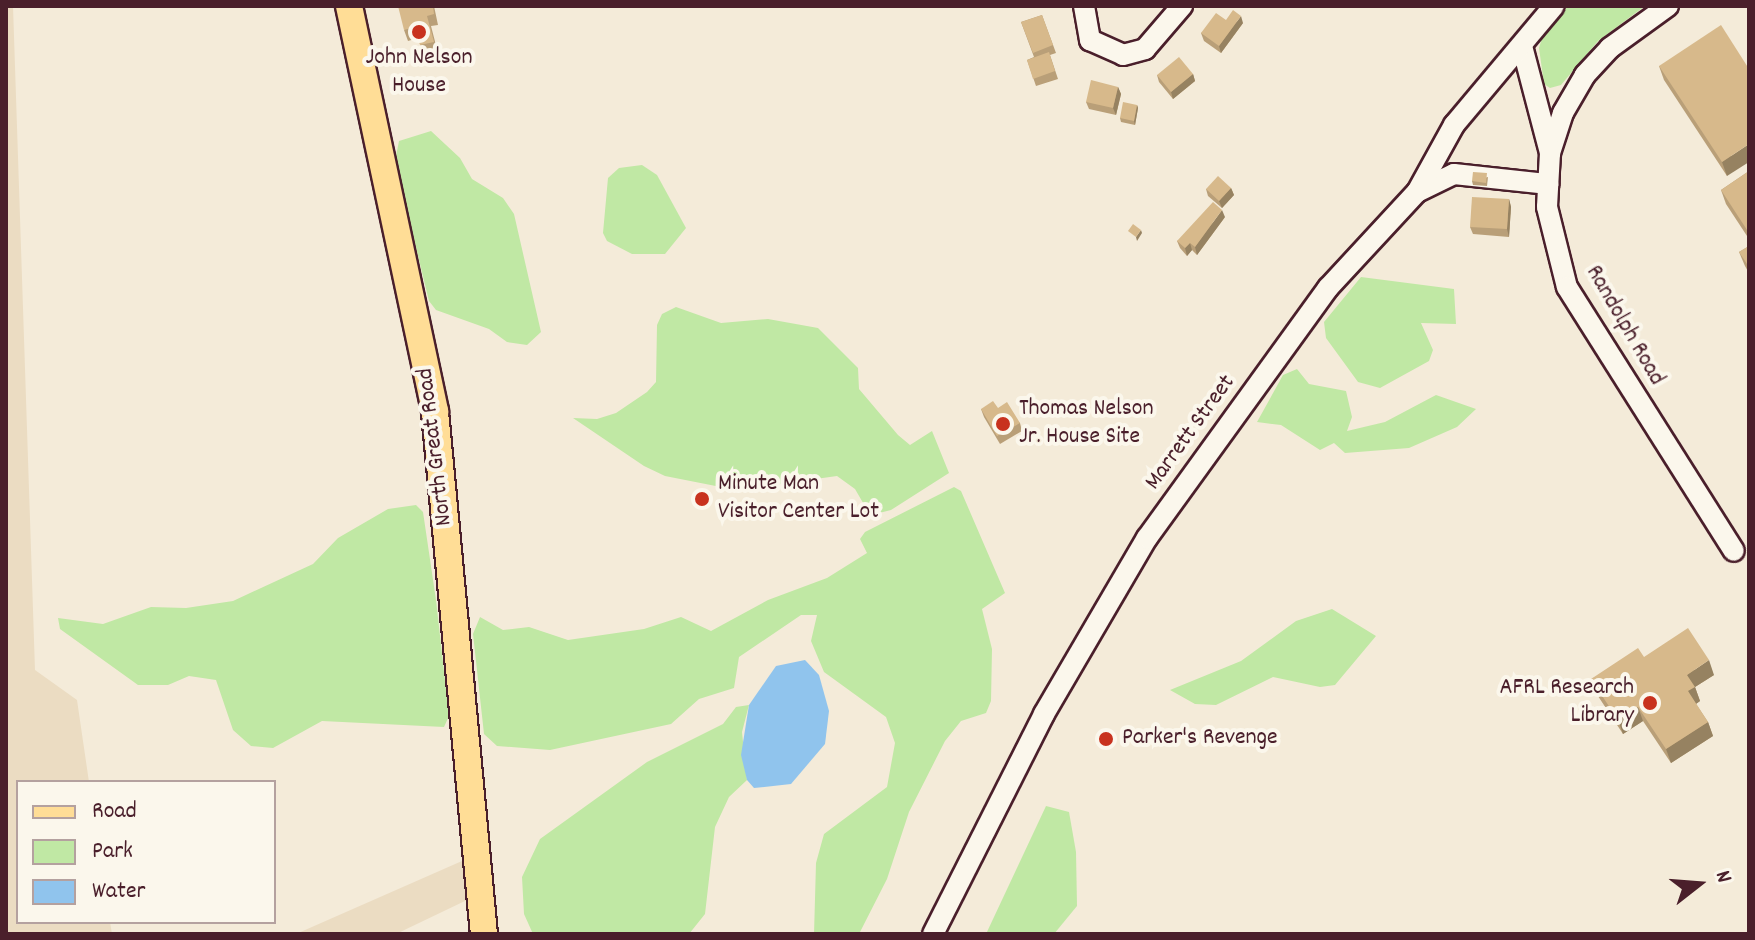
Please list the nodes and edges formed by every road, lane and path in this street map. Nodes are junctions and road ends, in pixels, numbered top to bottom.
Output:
1 (349, 6) edge
2 (1084, 6) edge
3 (1182, 6) edge
4 (1554, 6) edge
5 (1668, 6) edge
6 (1522, 46) junction
7 (1550, 153) junction
8 (1548, 184) junction
9 (1417, 192) junction
10 (1734, 551) dead end
11 (484, 934) edge
12 (933, 934) edge

1 - 11 main road, North Great Road
2 - 3 street
4 - 6 street, Marrett Street
5 - 7 street, Randolph Road
6 - 7 street
6 - 9 street, Marrett Street
7 - 8 street, Randolph Road
8 - 9 street
8 - 10 street, Randolph Road
9 - 12 street, Marrett Street

